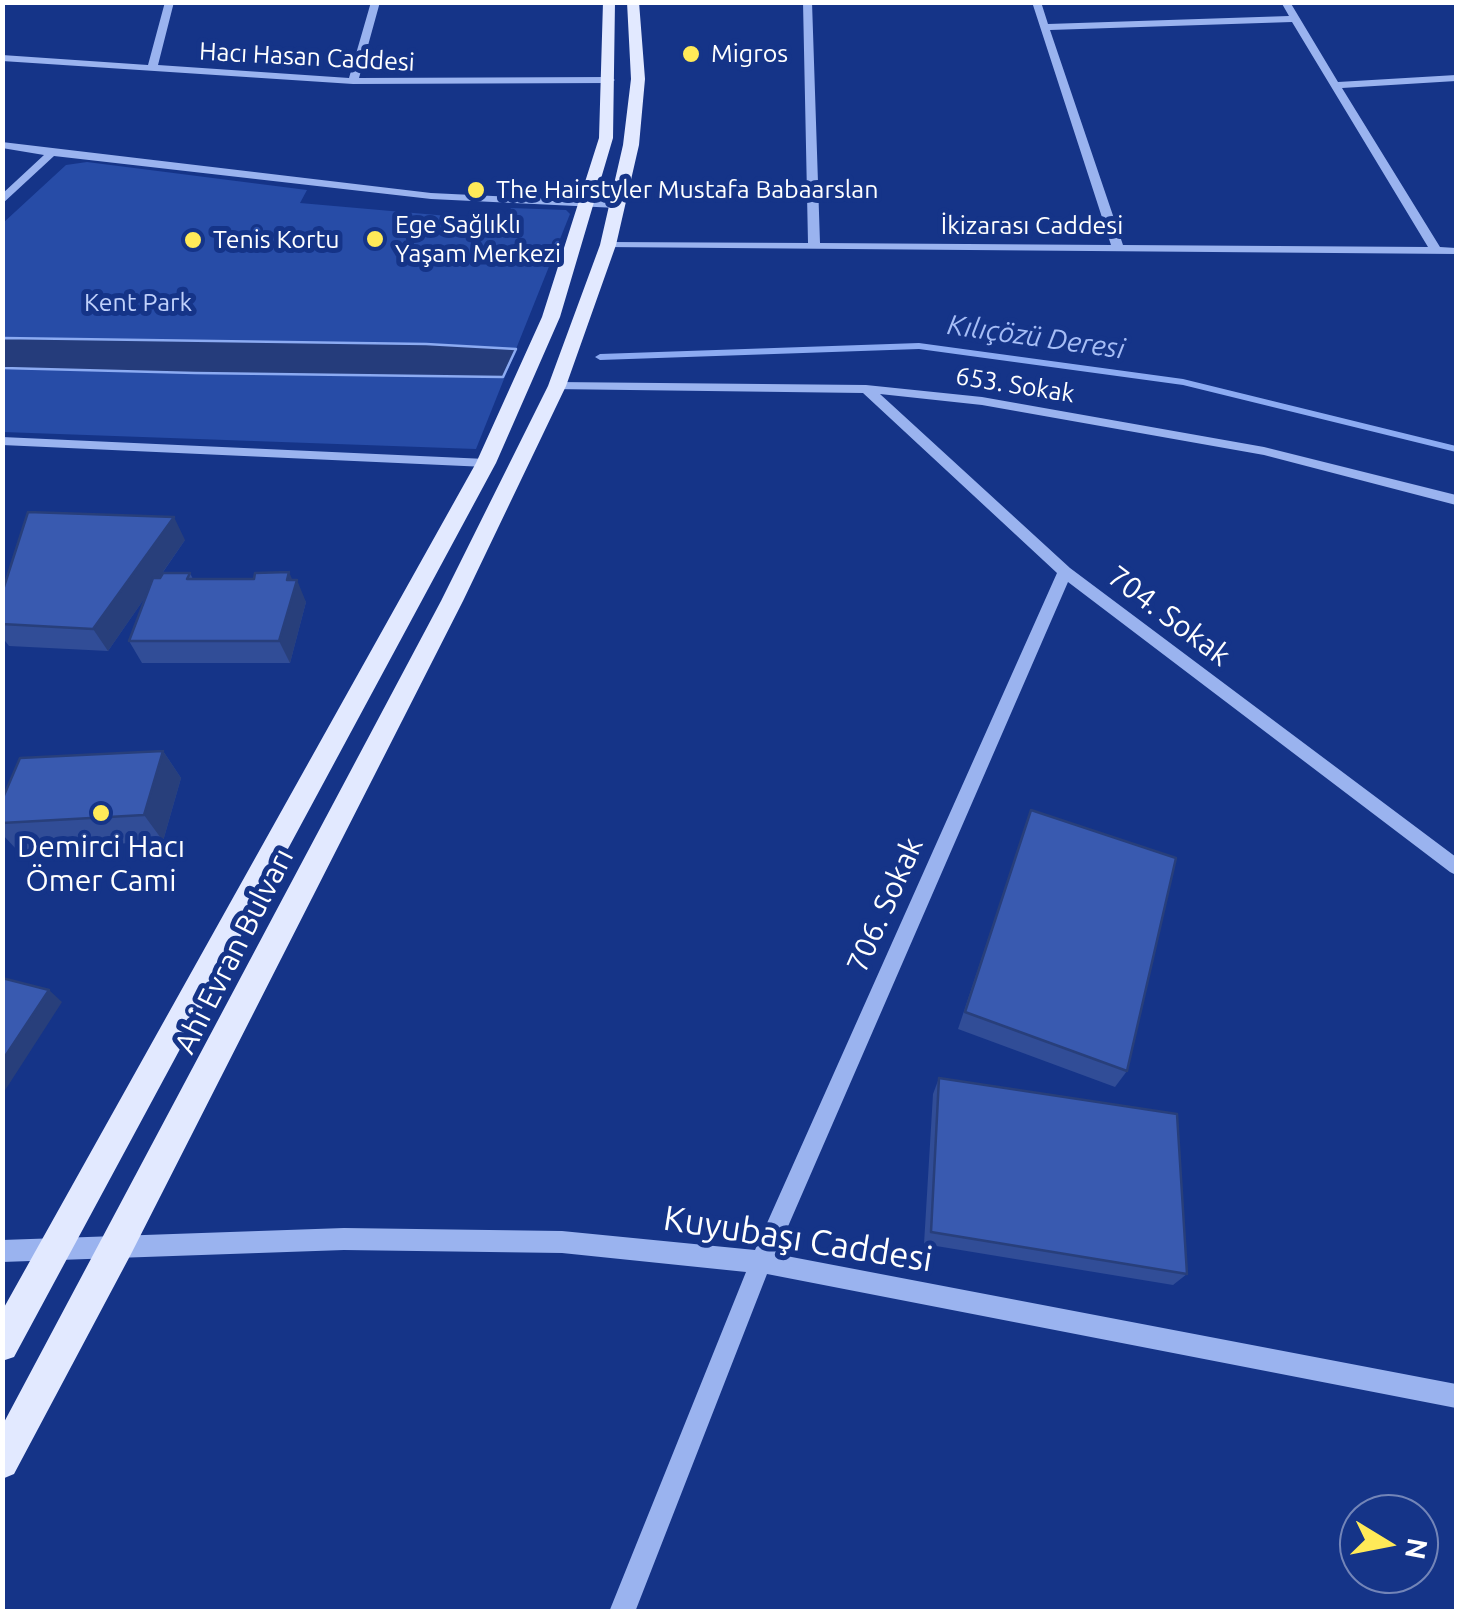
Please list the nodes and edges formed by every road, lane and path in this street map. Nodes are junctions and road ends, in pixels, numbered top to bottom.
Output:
1 (170, 2) edge
2 (376, 2) edge
3 (609, 2) edge
4 (633, 2) edge
5 (807, 2) edge
6 (1036, 2) edge
7 (1285, 2) edge
8 (1256, 12) dead end
9 (1296, 19) junction
10 (1264, 20) junction
11 (1046, 26) junction
12 (2, 58) edge
13 (152, 69) junction
14 (1456, 78) edge
15 (610, 80) junction
16 (353, 82) junction
17 (1336, 85) junction
18 (2, 145) edge
19 (52, 153) junction
20 (2, 201) edge
21 (589, 203) junction
22 (618, 205) junction
23 (608, 245) junction
24 (814, 247) junction
25 (1118, 249) junction
26 (1456, 250) edge
27 (1437, 252) junction
28 (557, 386) junction
29 (866, 390) junction
30 (2, 441) edge
31 (486, 463) junction
32 (1456, 500) edge
33 (1064, 572) junction
34 (1456, 867) edge
35 (58, 1246) junction
36 (119, 1246) junction
37 (2, 1251) edge
38 (761, 1262) junction
39 (2, 1346) edge
40 (1456, 1396) edge
41 (2, 1462) edge
42 (622, 1612) edge

1 - 13 street
2 - 16 street
3 - 15 main road, Ahi Evran Bulvarı
4 - 22 main road, Ahi Evran Bulvarı
5 - 24 street
6 - 11 street
7 - 9 street
8 - 10 street
9 - 10 street
9 - 17 street
10 - 11 street
11 - 25 street
12 - 13 street, Hacı Hasan Caddesi
13 - 16 street, Hacı Hasan Caddesi
14 - 17 street
15 - 16 street, Hacı Hasan Caddesi
15 - 21 main road, Ahi Evran Bulvarı
17 - 27 street
18 - 19 street
19 - 20 street
19 - 21 street
21 - 22 street
21 - 31 main road, Ahi Evran Bulvarı
22 - 23 main road, Ahi Evran Bulvarı
23 - 24 street, İkizarası Caddesi
23 - 28 main road, Ahi Evran Bulvarı
24 - 25 street, İkizarası Caddesi
25 - 27 street, İkizarası Caddesi
26 - 27 street, İkizarası Caddesi
28 - 29 street, 653. Sokak
28 - 36 main road, Ahi Evran Bulvarı
29 - 32 street, 653. Sokak
29 - 33 street, 704. Sokak
30 - 31 street
31 - 35 main road, Ahi Evran Bulvarı
33 - 34 street, 704. Sokak
33 - 38 street, 706. Sokak
35 - 36 street, Kuyubaşı Caddesi
35 - 37 street, Kuyubaşı Caddesi
35 - 39 main road, Ahi Evran Bulvarı
36 - 38 street, Kuyubaşı Caddesi
36 - 41 main road, Ahi Evran Bulvarı
38 - 40 street, Kuyubaşı Caddesi
38 - 42 street, 706. Sokak

